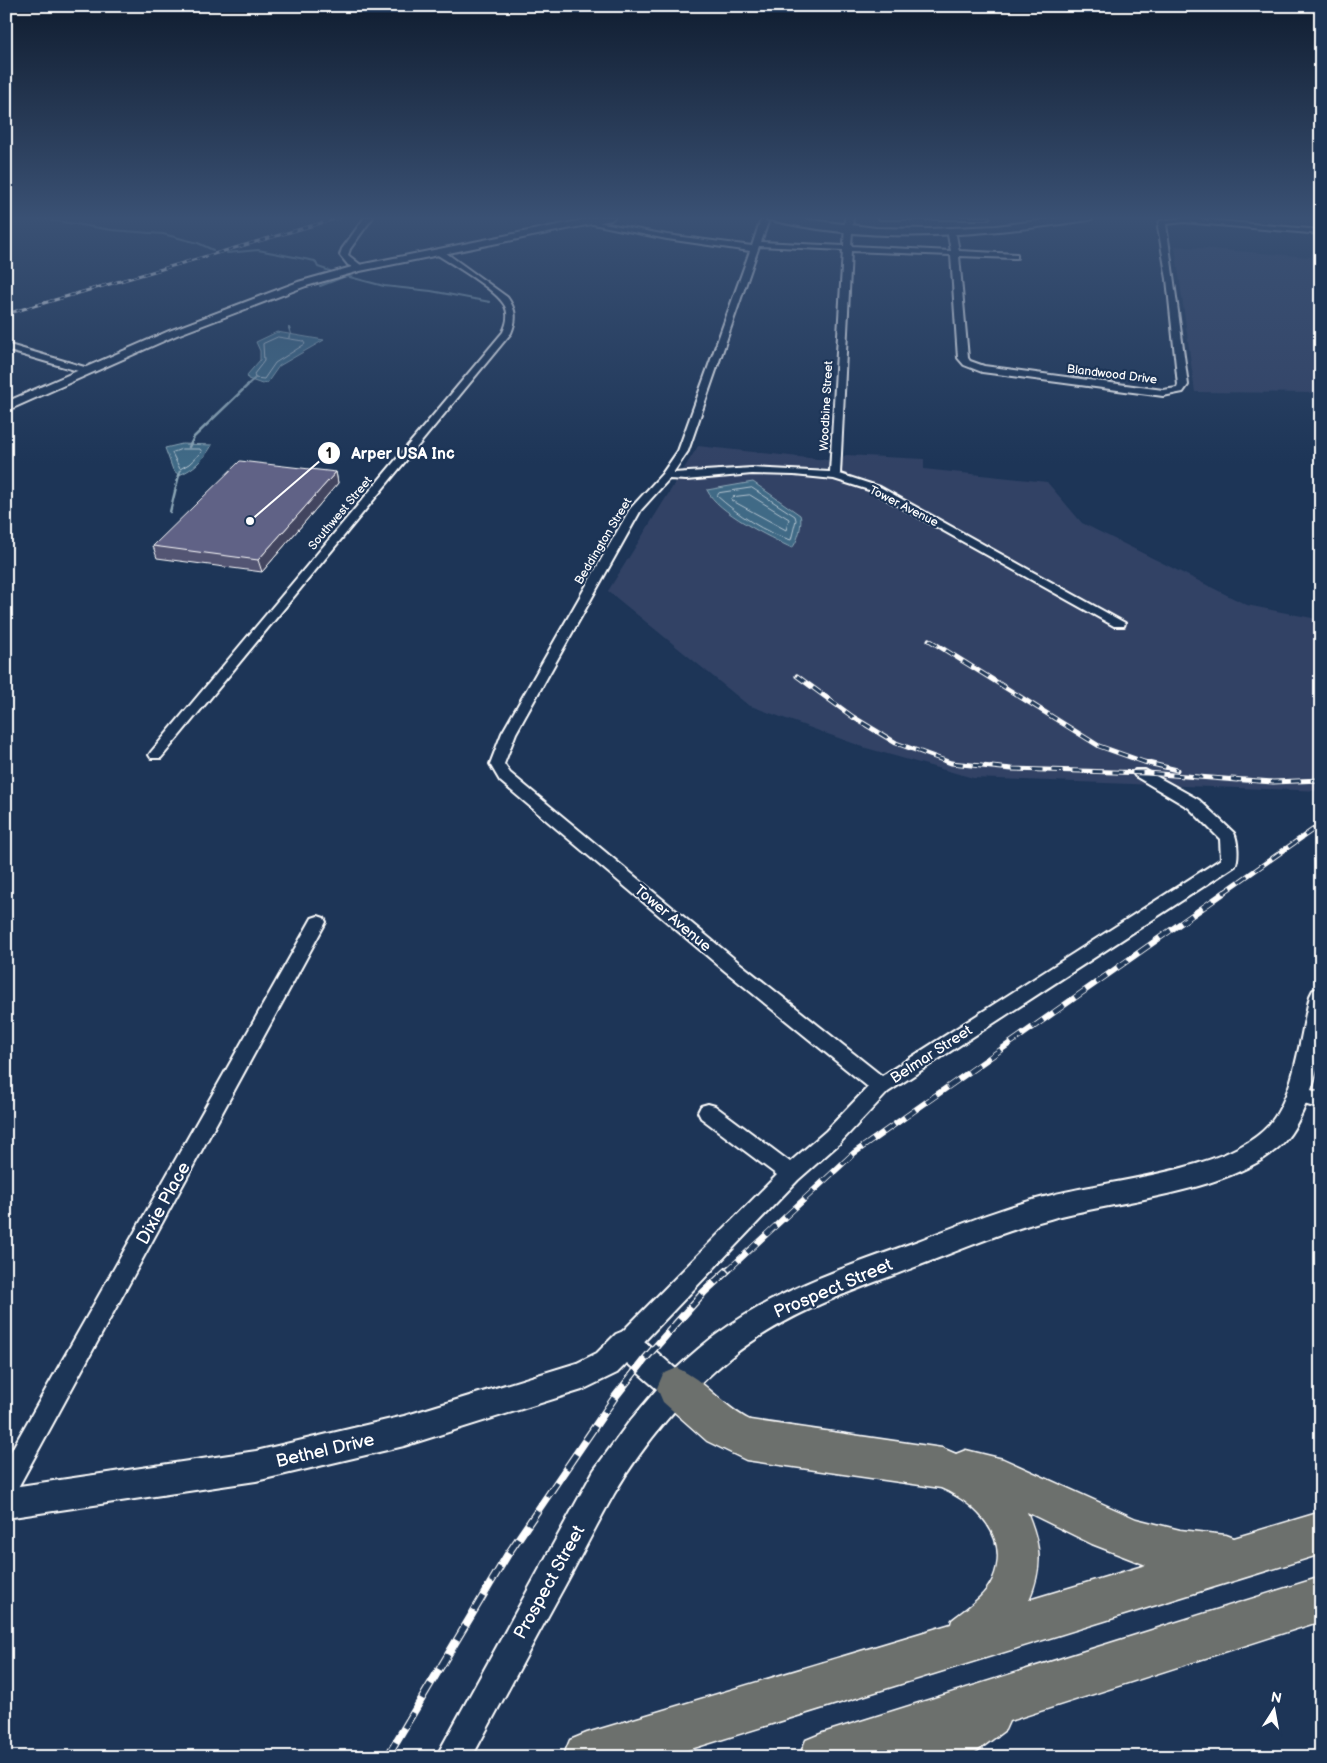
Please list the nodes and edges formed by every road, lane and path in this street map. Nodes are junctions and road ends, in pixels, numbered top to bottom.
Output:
1 (258, 299) edge
2 (504, 299) edge
3 (736, 299) edge
4 (844, 299) edge
5 (960, 299) edge
6 (1173, 299) edge
7 (10, 348) edge
8 (85, 370) junction
9 (6, 407) edge
10 (666, 476) junction
11 (834, 476) junction
12 (1120, 623) dead end
13 (509, 733) joint
14 (156, 755) dead end
15 (1140, 773) dead end
16 (318, 922) dead end
17 (1321, 996) edge
18 (881, 1086) junction
19 (1309, 1097) edge
20 (708, 1112) dead end
21 (792, 1174) junction
22 (626, 1344) junction
23 (677, 1388) junction
24 (932, 1466) junction
25 (6, 1484) edge
26 (6, 1503) edge
27 (1321, 1533) edge
28 (1255, 1553) junction
29 (1321, 1599) edge
30 (952, 1645) junction
31 (1038, 1689) junction
32 (453, 1757) edge
33 (586, 1757) edge
34 (824, 1757) edge
35 (929, 1757) edge

1 - 8 street
2 - 14 street, Southwest Street
3 - 10 street, Beddington Street
4 - 11 street, Woodbine Street
5 - 6 street, Blandwood Drive
7 - 8 street
8 - 9 street
10 - 11 street, Tower Avenue
10 - 13 street, Beddington Street
11 - 12 street, Tower Avenue
13 - 18 street, Tower Avenue
15 - 18 street, Belmar Street
16 - 25 street, Dixie Place
17 - 19 street, Prospect Street
18 - 21 street, Belmar Street
19 - 23 street, Prospect Street
20 - 21 street
21 - 22 street, Belmar Street
22 - 23 street
22 - 26 street, Bethel Drive
23 - 24 highway
23 - 32 street, Prospect Street
24 - 28 highway
24 - 30 highway
27 - 28 highway
28 - 30 highway
29 - 31 highway
30 - 33 highway
31 - 34 highway
31 - 35 highway

